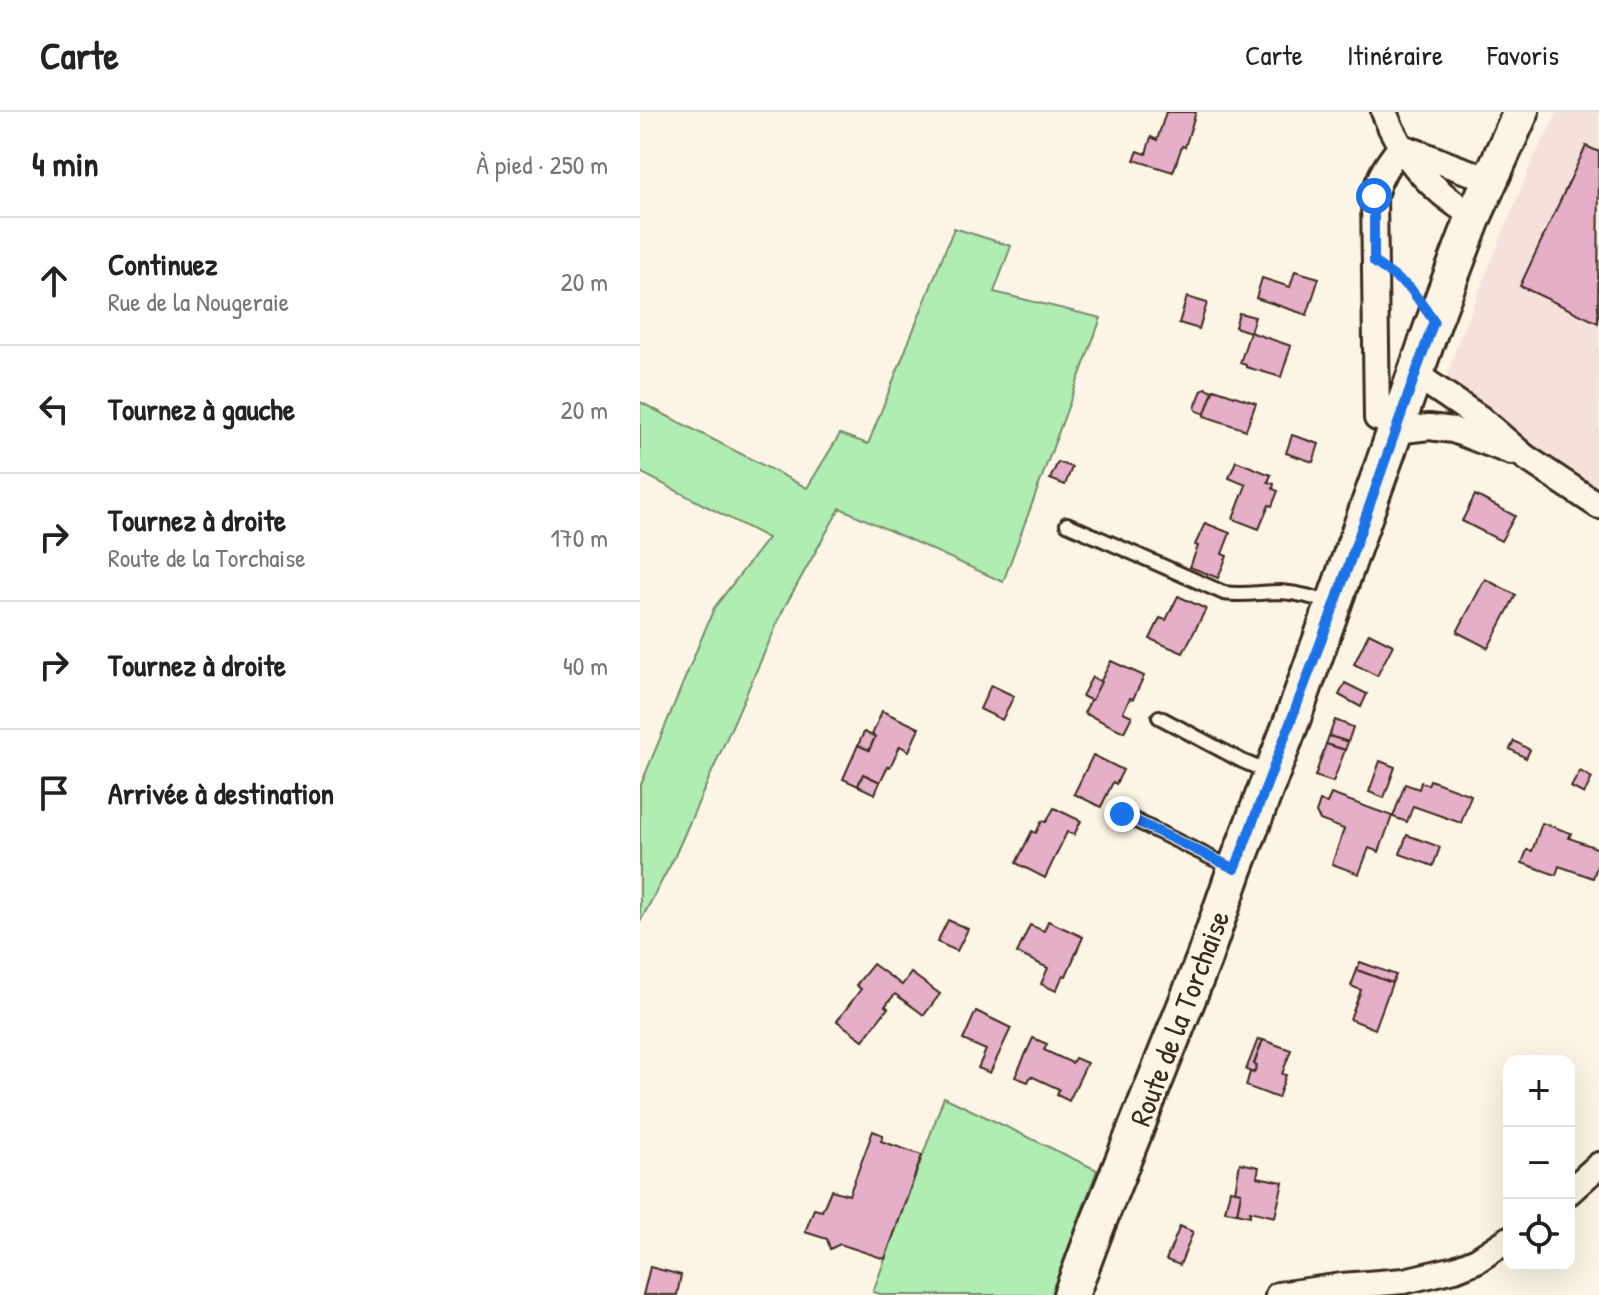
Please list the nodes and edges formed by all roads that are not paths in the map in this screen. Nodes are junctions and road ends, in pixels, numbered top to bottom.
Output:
1 (1384, 112) edge
2 (1521, 112) edge
3 (1401, 147) junction
4 (1491, 178) junction
5 (1474, 216) junction
6 (1415, 374) junction
7 (1386, 425) junction
8 (1525, 457) junction
9 (1599, 506) edge
10 (1067, 524) dead end
11 (1335, 604) junction
12 (1159, 717) dead end
13 (1272, 773) junction
14 (1122, 814) dead end
15 (1235, 869) junction
16 (1599, 1165) edge
17 (1575, 1187) edge
18 (1503, 1243) edge
19 (1071, 1295) edge
20 (1278, 1295) edge

1 - 3 street
2 - 4 main road, Route de la Torchaise
3 - 4 street
3 - 5 street
3 - 7 street
4 - 5 main road, Route de la Torchaise
5 - 6 main road, Route de la Torchaise
6 - 7 main road, Route de la Torchaise
6 - 8 street
7 - 8 street
7 - 11 main road, Route de la Torchaise
8 - 9 street
10 - 11 lane
11 - 13 main road, Route de la Torchaise
12 - 13 lane
13 - 15 main road, Route de la Torchaise
14 - 15 lane
15 - 19 main road, Route de la Torchaise
16 - 17 street
18 - 20 street

